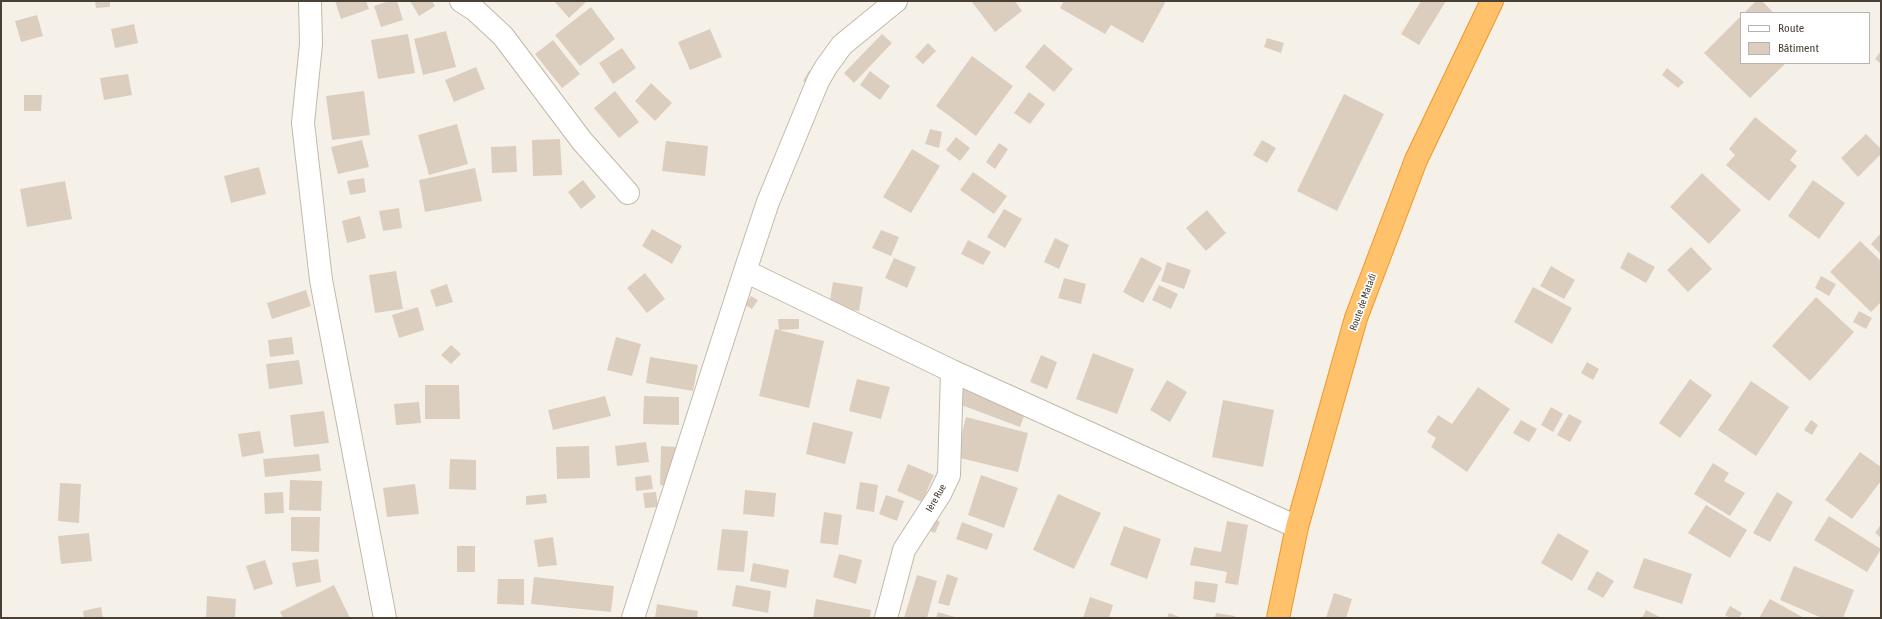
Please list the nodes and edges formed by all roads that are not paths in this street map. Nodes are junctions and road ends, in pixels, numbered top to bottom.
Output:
1 (310, 1) edge
2 (461, 1) edge
3 (896, 1) edge
4 (1492, 1) edge
5 (628, 193) dead end
6 (744, 271) junction
7 (952, 371) junction
8 (1297, 528) junction
9 (385, 618) edge
10 (633, 618) edge
11 (886, 618) edge
12 (1278, 618) edge

1 - 9 street
2 - 5 street
3 - 6 street
4 - 8 highway, Route de Matadi
6 - 7 street
6 - 10 street
7 - 8 street
7 - 11 street, Ière Rue
8 - 12 highway, Route de Matadi

